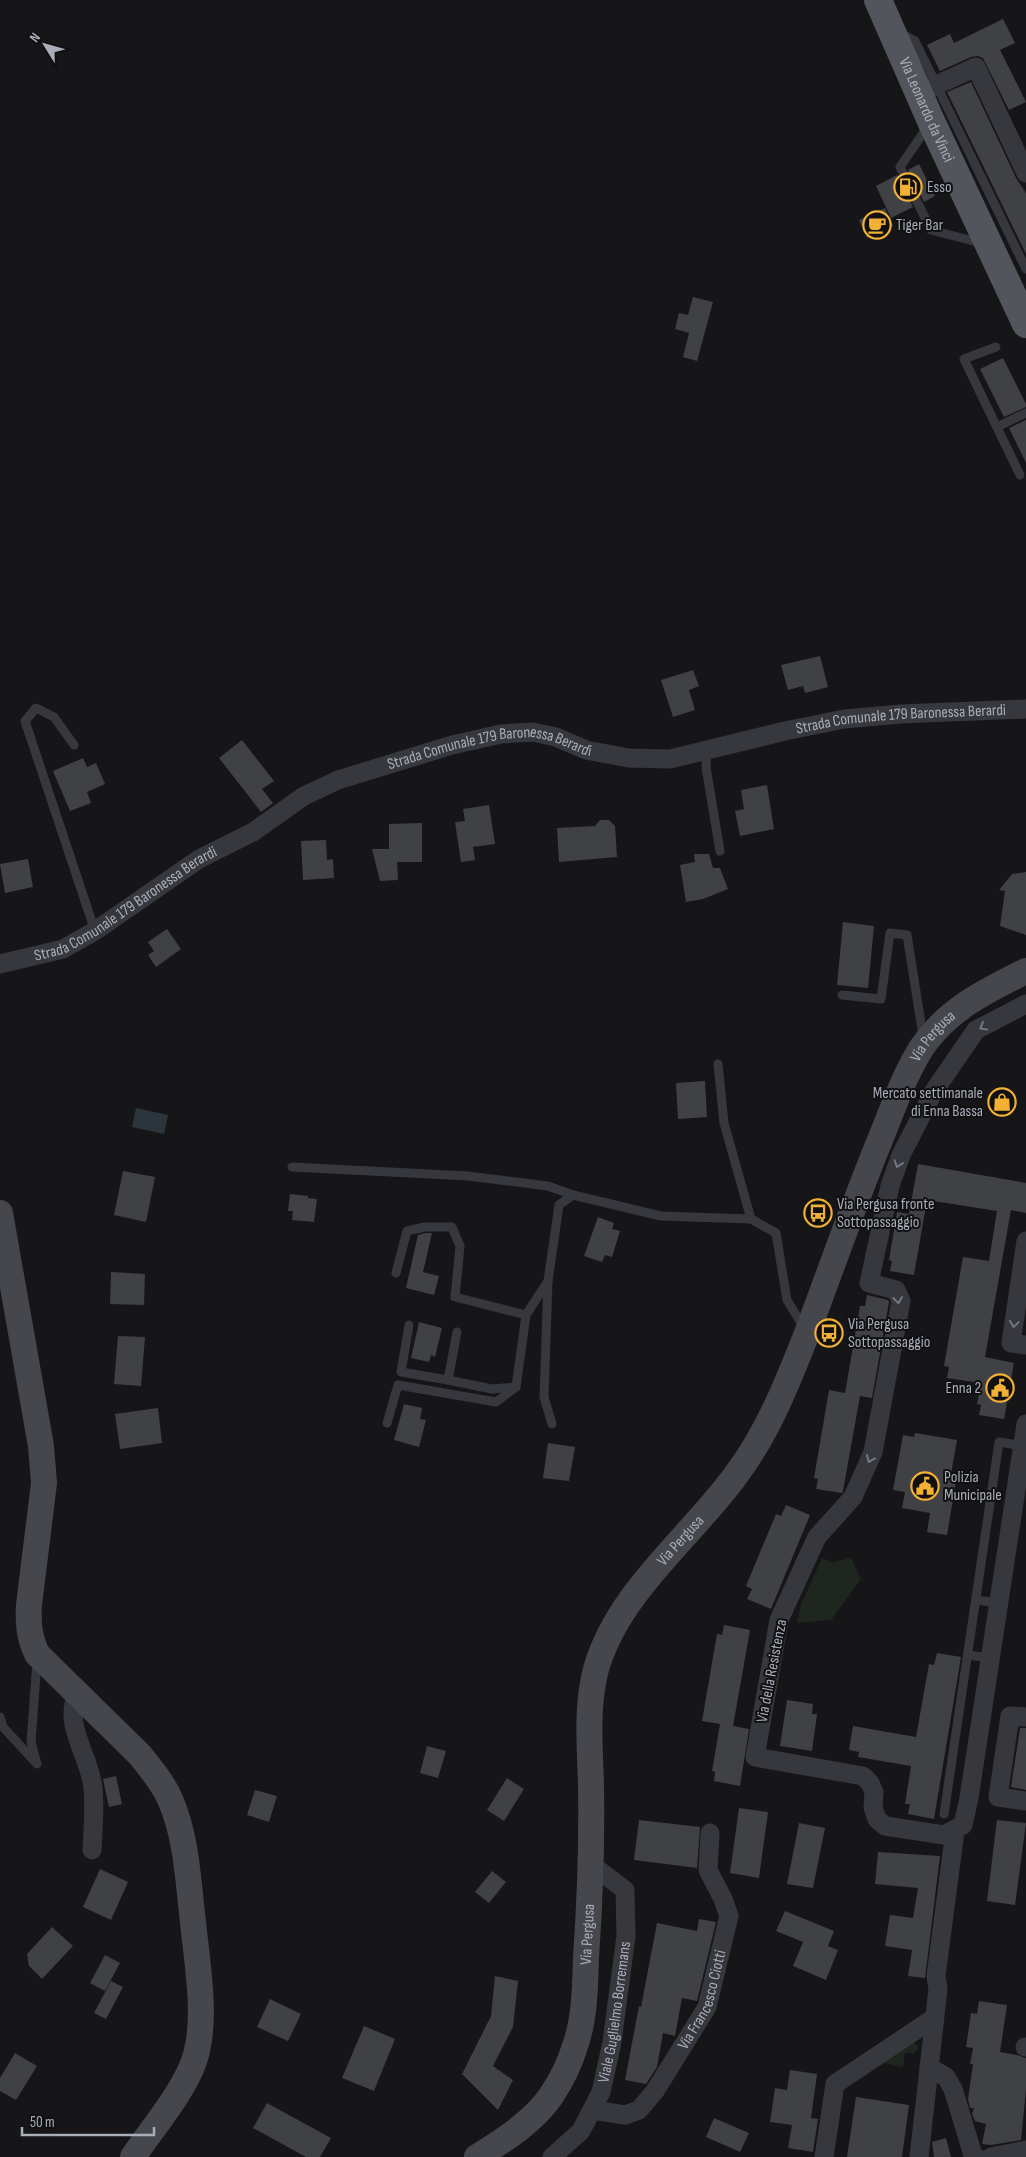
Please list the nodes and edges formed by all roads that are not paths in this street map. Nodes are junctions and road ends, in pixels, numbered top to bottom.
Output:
1 (883, 9) edge
2 (928, 89) junction
3 (931, 121) junction
4 (1026, 173) edge
5 (989, 245) junction
6 (1026, 269) edge
7 (1026, 324) edge
8 (996, 348) dead end
9 (1026, 413) edge
10 (996, 428) junction
11 (1020, 475) dead end
12 (1026, 709) edge
13 (74, 745) dead end
14 (707, 751) junction
15 (720, 851) dead end
16 (95, 931) junction
17 (0, 964) edge
18 (1026, 971) edge
19 (842, 995) dead end
20 (1026, 1004) edge
21 (924, 1044) junction
22 (718, 1064) dead end
23 (292, 1167) dead end
24 (573, 1195) junction
25 (0, 1213) edge
26 (751, 1219) junction
27 (1026, 1241) edge
28 (396, 1273) dead end
29 (548, 1281) junction
30 (526, 1315) junction
31 (409, 1325) dead end
32 (456, 1332) dead end
33 (807, 1332) junction
34 (1026, 1345) edge
35 (448, 1380) junction
36 (516, 1387) junction
37 (387, 1423) dead end
38 (552, 1424) dead end
39 (1026, 1424) edge
40 (1023, 1446) junction
41 (976, 1600) junction
42 (999, 1604) junction
43 (37, 1654) junction
44 (968, 1655) junction
45 (990, 1658) junction
46 (77, 1694) junction
47 (1018, 1716) edge
48 (0, 1717) edge
49 (1, 1726) edge
50 (1026, 1801) edge
51 (944, 1814) dead end
52 (955, 1831) junction
53 (710, 1833) dead end
54 (92, 1850) dead end
55 (592, 1865) junction
56 (934, 2018) junction
57 (929, 2067) junction
58 (593, 2110) junction
59 (1026, 2150) edge
60 (133, 2157) edge
61 (477, 2157) edge
62 (552, 2157) edge
63 (824, 2157) edge
64 (919, 2157) edge
65 (976, 2157) edge
66 (991, 2157) edge

1 - 2 main road, Via Leonardo da Vinci
2 - 3 main road, Via Leonardo da Vinci
2 - 4 street
2 - 6 lane
3 - 5 main road, Via Leonardo da Vinci
3 - 5 lane
5 - 7 main road, Via Leonardo da Vinci
8 - 10 lane
9 - 10 lane
10 - 11 lane
12 - 14 street, Strada Comunale 179 Baronessa Berardi
13 - 16 lane
14 - 15 lane
14 - 16 street, Strada Comunale 179 Baronessa Berardi
16 - 17 street, Strada Comunale 179 Baronessa Berardi
18 - 21 main road, Via Pergusa
19 - 21 lane
20 -> 52 street, Via della Resistenza
21 - 33 main road, Via Pergusa
22 - 26 lane
23 - 24 lane
24 - 26 lane
24 - 29 lane
25 - 43 main road
26 - 33 lane
27 -> 34 street
28 - 30 lane
29 - 30 lane
29 - 38 lane
30 - 36 lane
31 - 35 lane
32 - 35 lane
33 - 55 main road, Via Pergusa
35 - 36 lane
36 - 37 lane
39 - 40 street
40 - 41 lane
40 - 42 street
41 - 42 lane
41 - 44 lane
42 - 45 street
43 - 46 main road
43 - 49 lane
44 - 45 lane
44 - 51 lane
45 - 52 street
46 - 54 street
46 - 60 main road
47 - 50 street
48 - 49 lane
52 - 56 street
53 - 58 street, Via Francesco Ciotti
55 - 58 street, Viale Guglielmo Borremans
55 - 61 main road, Via Pergusa
56 - 57 street
56 - 63 street
57 - 64 street
57 - 65 street
58 - 62 street, Viale Guglielmo Borremans
59 - 66 street

